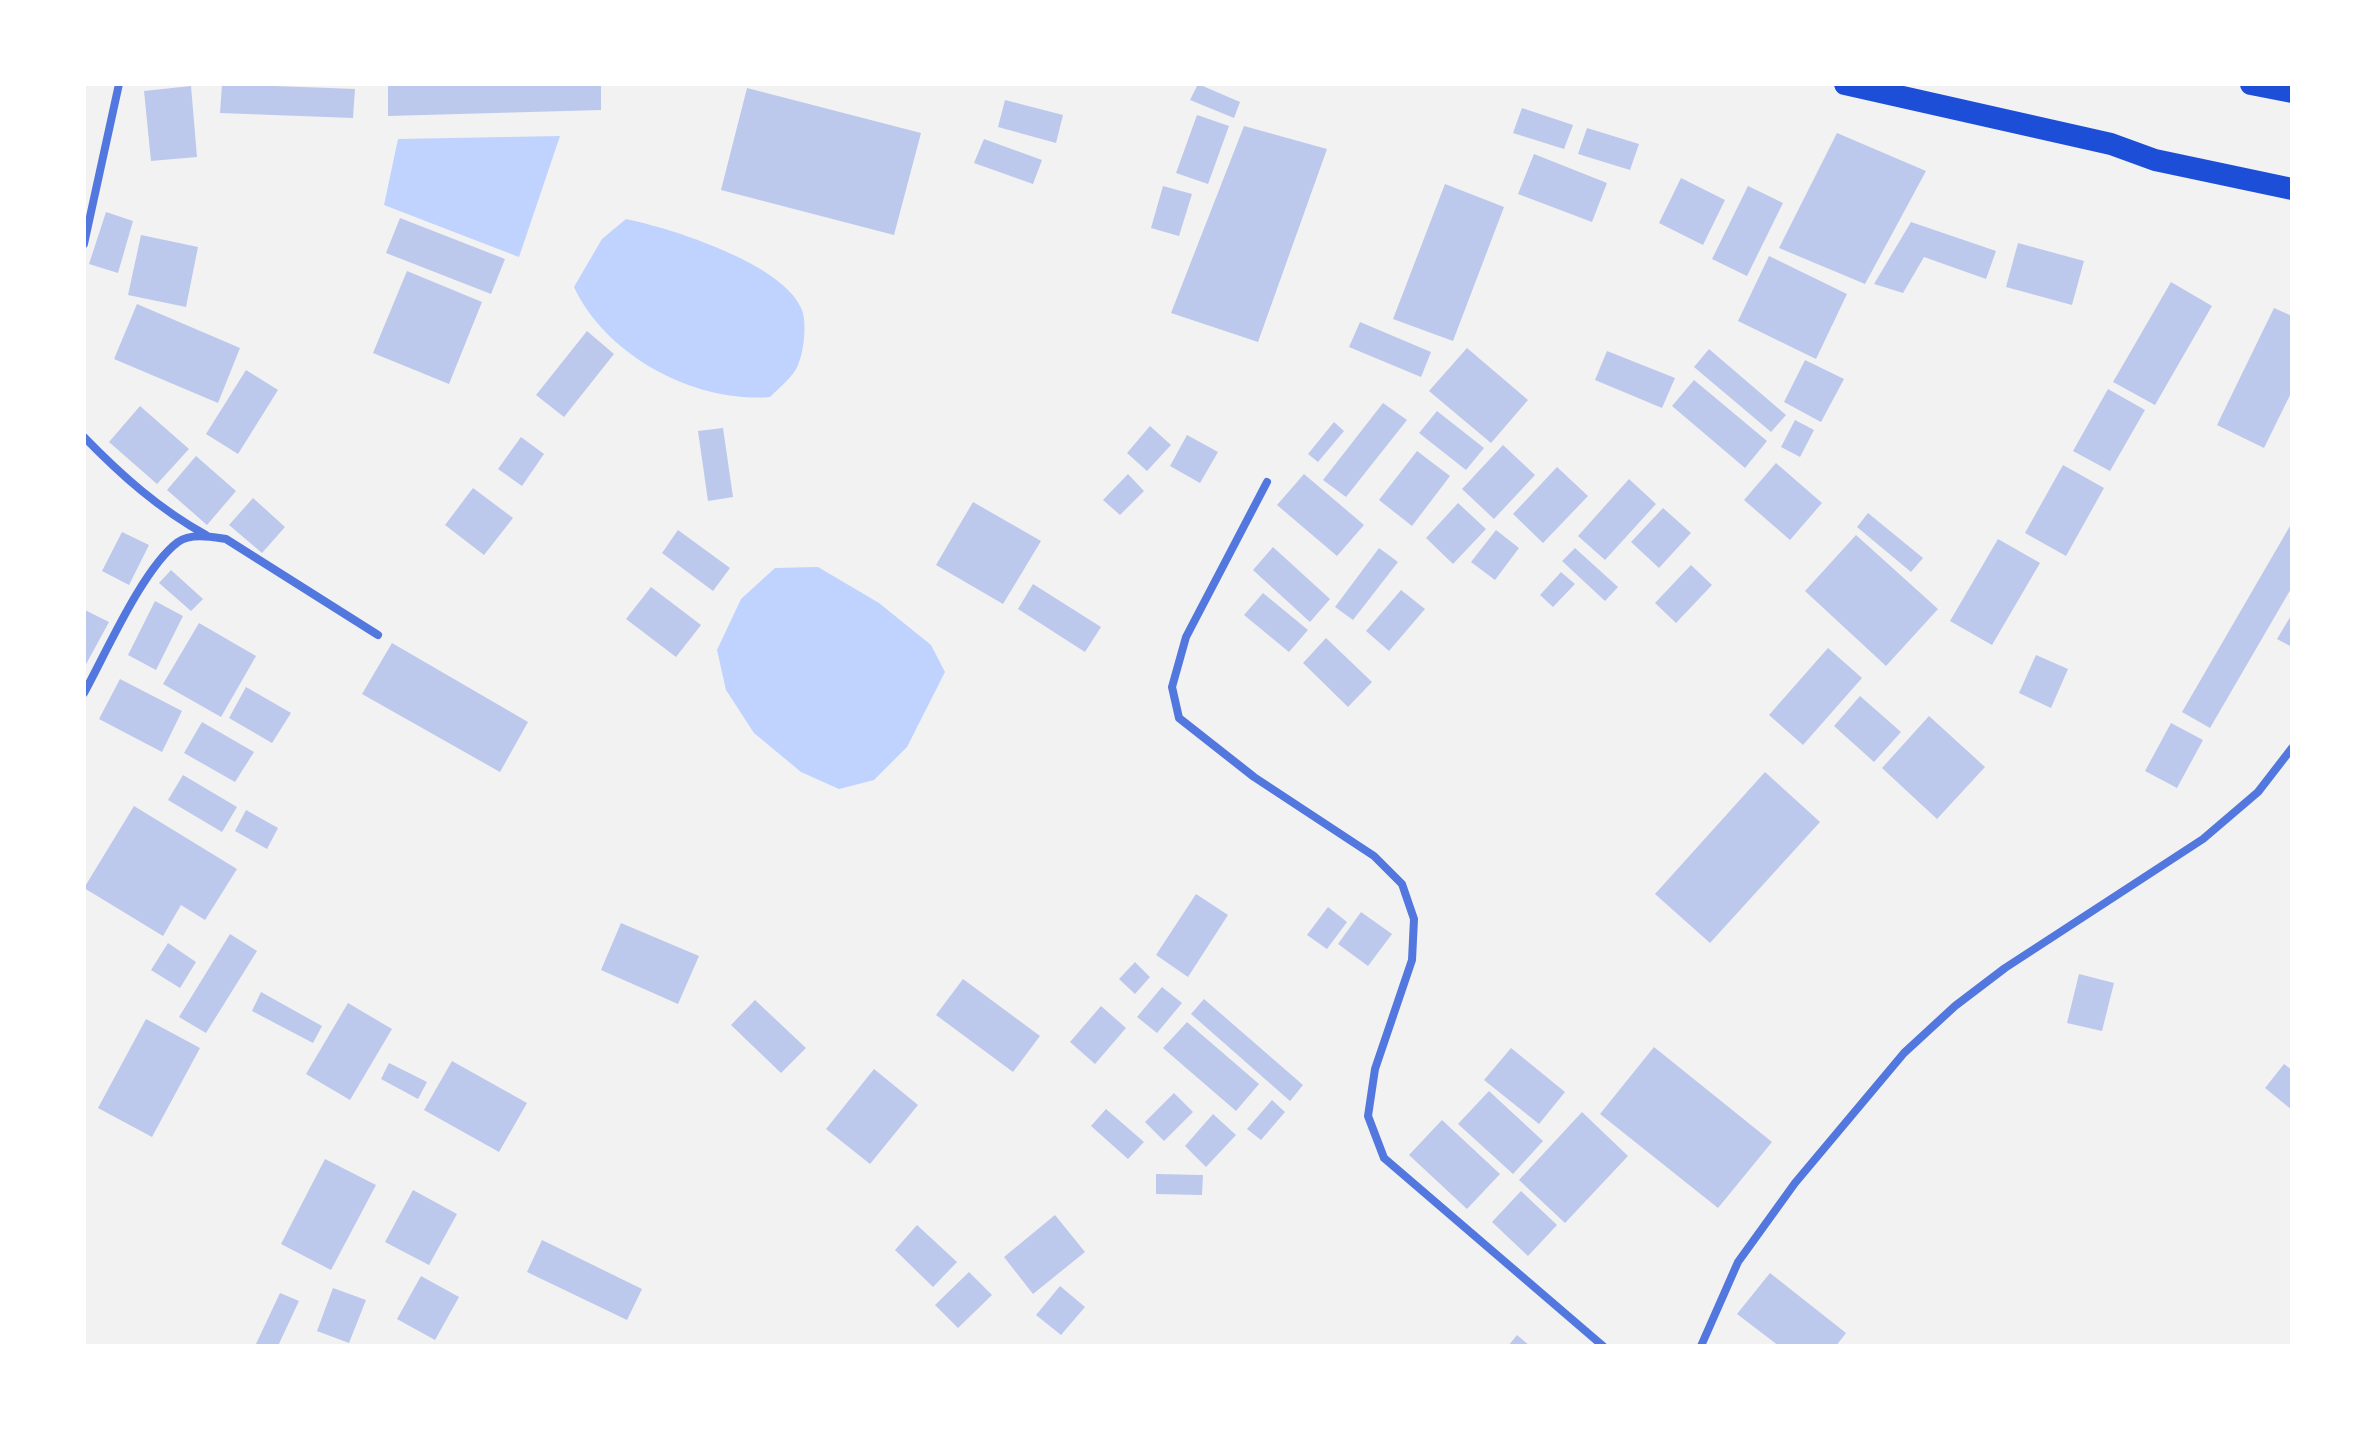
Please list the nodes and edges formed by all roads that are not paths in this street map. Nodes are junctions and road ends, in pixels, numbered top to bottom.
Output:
1 (119, 84) edge
2 (1845, 84) edge
3 (2251, 84) edge
4 (2292, 92) edge
5 (2292, 189) edge
6 (84, 244) edge
7 (84, 437) edge
8 (1267, 482) dead end
9 (206, 536) junction
10 (378, 635) dead end
11 (84, 693) edge
12 (2292, 748) edge
13 (1603, 1346) edge
14 (1701, 1346) edge

1 - 6 street
2 - 5 highway
3 - 4 highway
7 - 9 street
8 - 13 street
9 - 10 street
9 - 11 street
12 - 14 street

